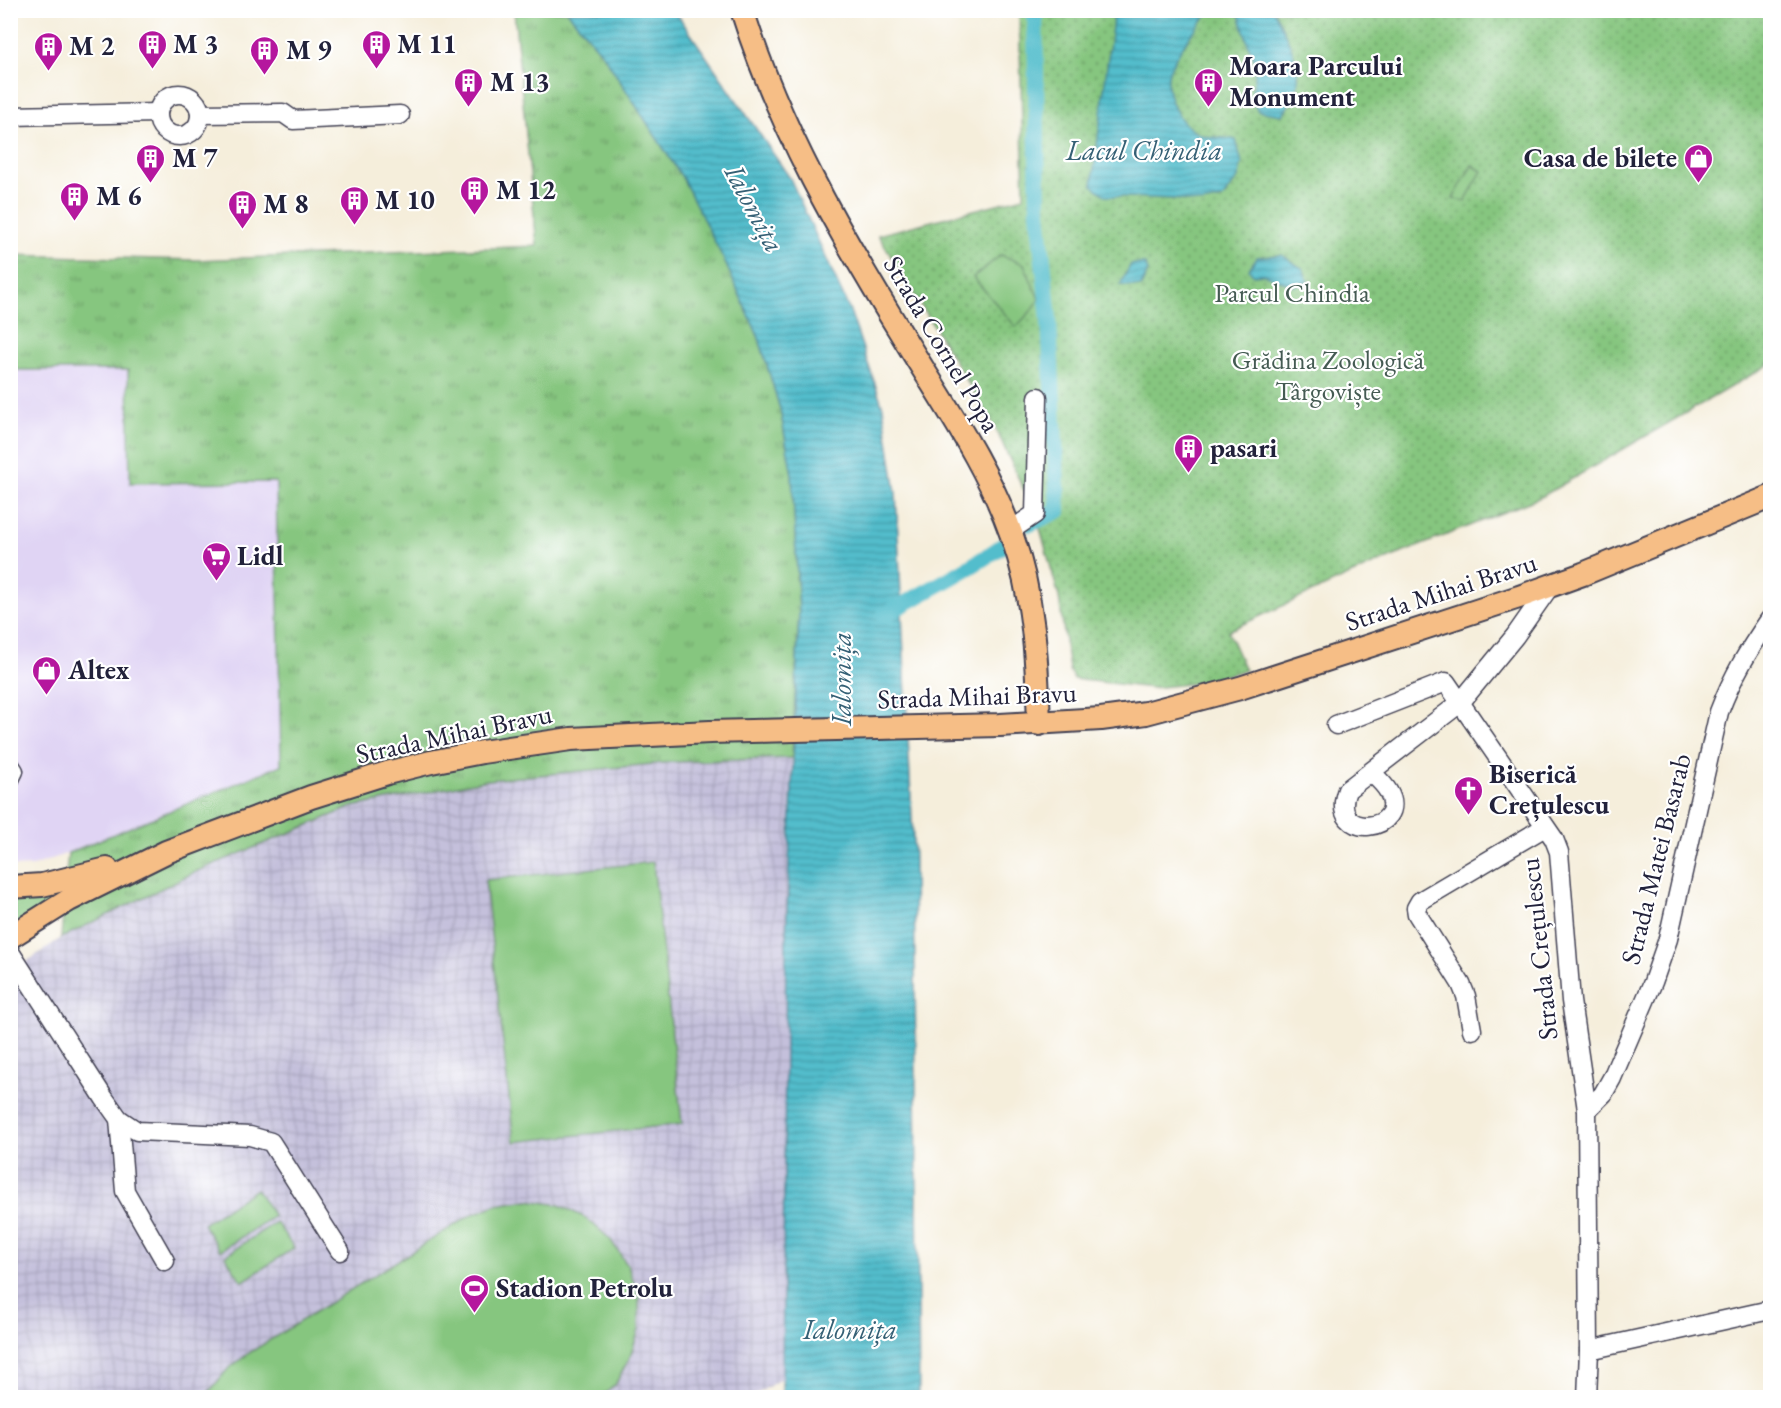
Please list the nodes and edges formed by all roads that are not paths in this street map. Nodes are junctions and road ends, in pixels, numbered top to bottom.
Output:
1 (742, 10) edge
2 (158, 113) junction
3 (200, 114) junction
4 (400, 115) dead end
5 (10, 116) edge
6 (1038, 397) dead end
7 (1770, 497) edge
8 (1010, 531) junction
9 (1550, 586) junction
10 (1770, 620) edge
11 (1038, 694) junction
12 (1460, 703) junction
13 (1101, 719) junction
14 (1039, 724) junction
15 (1000, 725) junction
16 (1336, 725) dead end
17 (10, 765) edge
18 (1372, 772) dead end
19 (10, 779) edge
20 (1545, 826) junction
21 (166, 852) junction
22 (10, 888) edge
23 (10, 938) edge
24 (10, 952) edge
25 (1472, 1030) dead end
26 (1587, 1110) junction
27 (119, 1119) junction
28 (340, 1251) dead end
29 (165, 1261) dead end
30 (1770, 1310) edge
31 (1589, 1350) junction
32 (1587, 1398) edge

1 - 8 main road, Strada Cornel Popa
2 - 3 street
2 - 3 street
2 - 5 street
3 - 4 street
6 - 8 street
7 - 9 main road, Strada Mihai Bravu
8 - 11 main road, Strada Cornel Popa
9 - 12 street
9 - 13 main road, Strada Mihai Bravu
10 - 26 street, Strada Matei Basarab
11 - 13 main road
11 - 14 main road, Strada Cornel Popa
11 - 15 main road
12 - 16 street, Strada Crețulescu
12 - 18 street
12 - 20 street, Strada Crețulescu
13 - 14 main road, Strada Mihai Bravu
14 - 15 main road, Strada Mihai Bravu
15 - 21 main road, Strada Mihai Bravu
17 - 19 street
20 - 25 street
20 - 26 street, Strada Crețulescu
21 - 22 main road, Strada Mihai Bravu
21 - 23 main road, Strada Mihai Bravu
24 - 27 street
26 - 31 street
27 - 28 street
27 - 29 street
30 - 31 street
31 - 32 street

